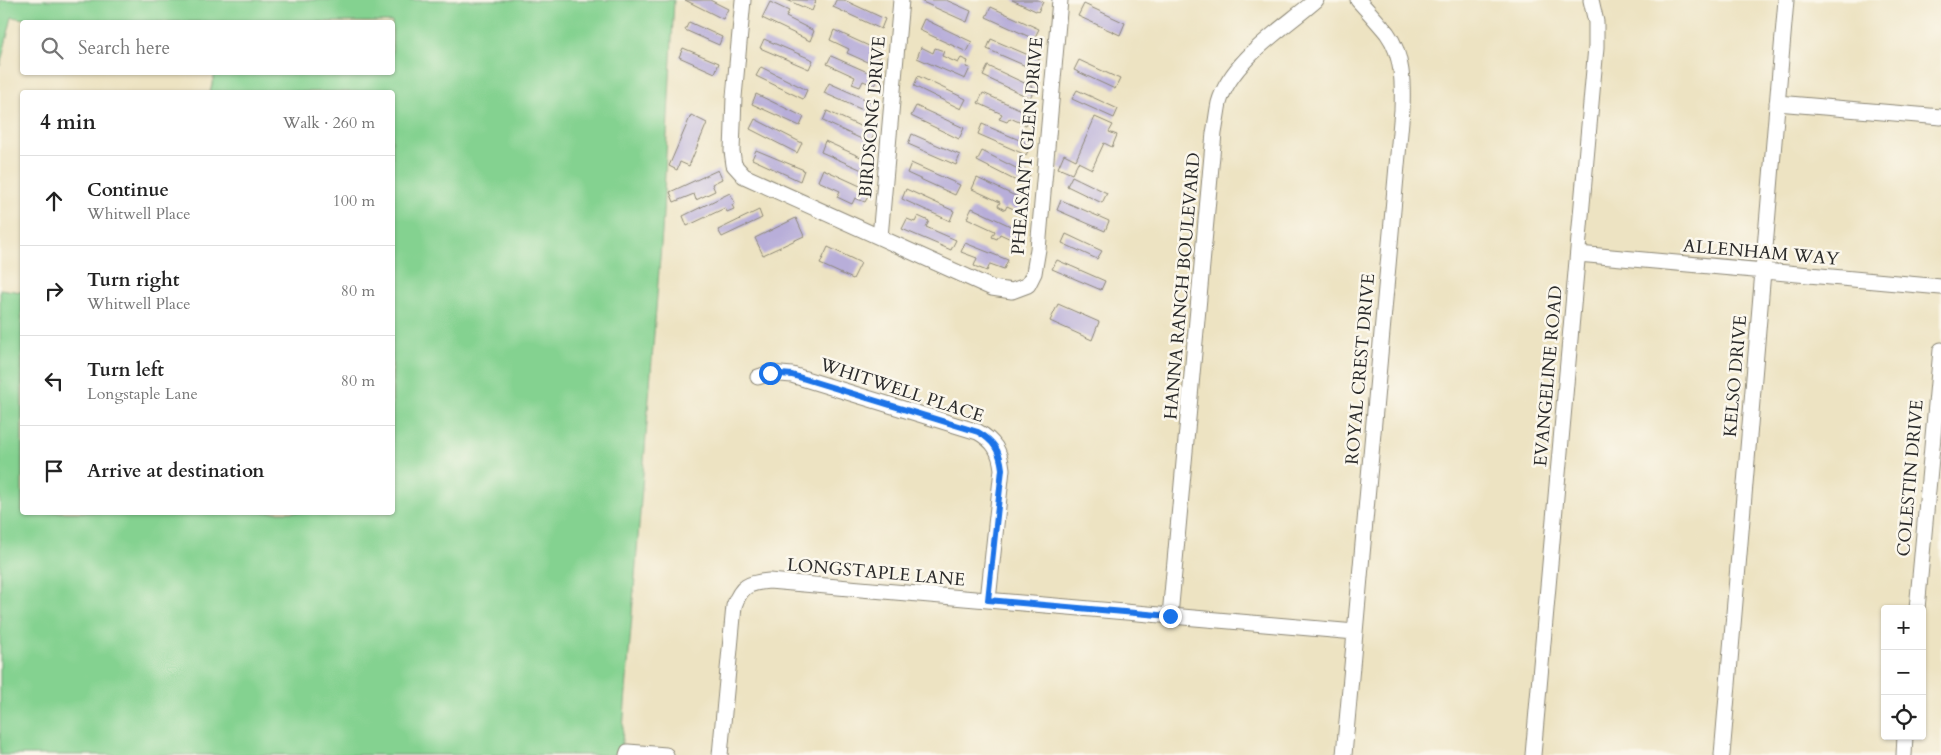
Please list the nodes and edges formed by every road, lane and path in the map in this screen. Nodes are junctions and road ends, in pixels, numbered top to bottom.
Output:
1 (744, 0) edge
2 (901, 0) edge
3 (1060, 0) edge
4 (1316, 0) edge
5 (1358, 0) edge
6 (1591, 0) edge
7 (1786, 0) edge
8 (1778, 103) junction
9 (1941, 117) edge
10 (880, 237) junction
11 (1578, 254) junction
12 (1763, 271) junction
13 (1941, 286) edge
14 (1941, 350) edge
15 (758, 377) dead end
16 (988, 600) junction
17 (1917, 605) edge
18 (1170, 616) junction
19 (1355, 632) junction
20 (1906, 740) edge
21 (628, 753) edge
22 (666, 755) edge
23 (720, 755) edge
24 (1344, 755) edge
25 (1533, 755) edge
26 (1722, 755) edge
27 (1904, 755) edge

1 - 10 street
2 - 10 street, BIRDSONG DRIVE
3 - 10 street, PHEASANT GLEN DRIVE
4 - 18 street, HANNA RANCH BOULEVARD
5 - 19 street, ROYAL CREST DRIVE
6 - 11 street, EVANGELINE ROAD
7 - 8 street, KELSO DRIVE
8 - 9 street
8 - 12 street, KELSO DRIVE
11 - 12 street, ALLENHAM WAY
11 - 25 street, EVANGELINE ROAD
12 - 13 street, ALLENHAM WAY
12 - 26 street, KELSO DRIVE
14 - 17 street, COLESTIN DRIVE
15 - 16 street, WHITWELL PLACE
16 - 18 street, LONGSTAPLE LANE
16 - 23 street, LONGSTAPLE LANE
18 - 19 street, LONGSTAPLE LANE
19 - 24 street, ROYAL CREST DRIVE
20 - 27 street
21 - 22 street

